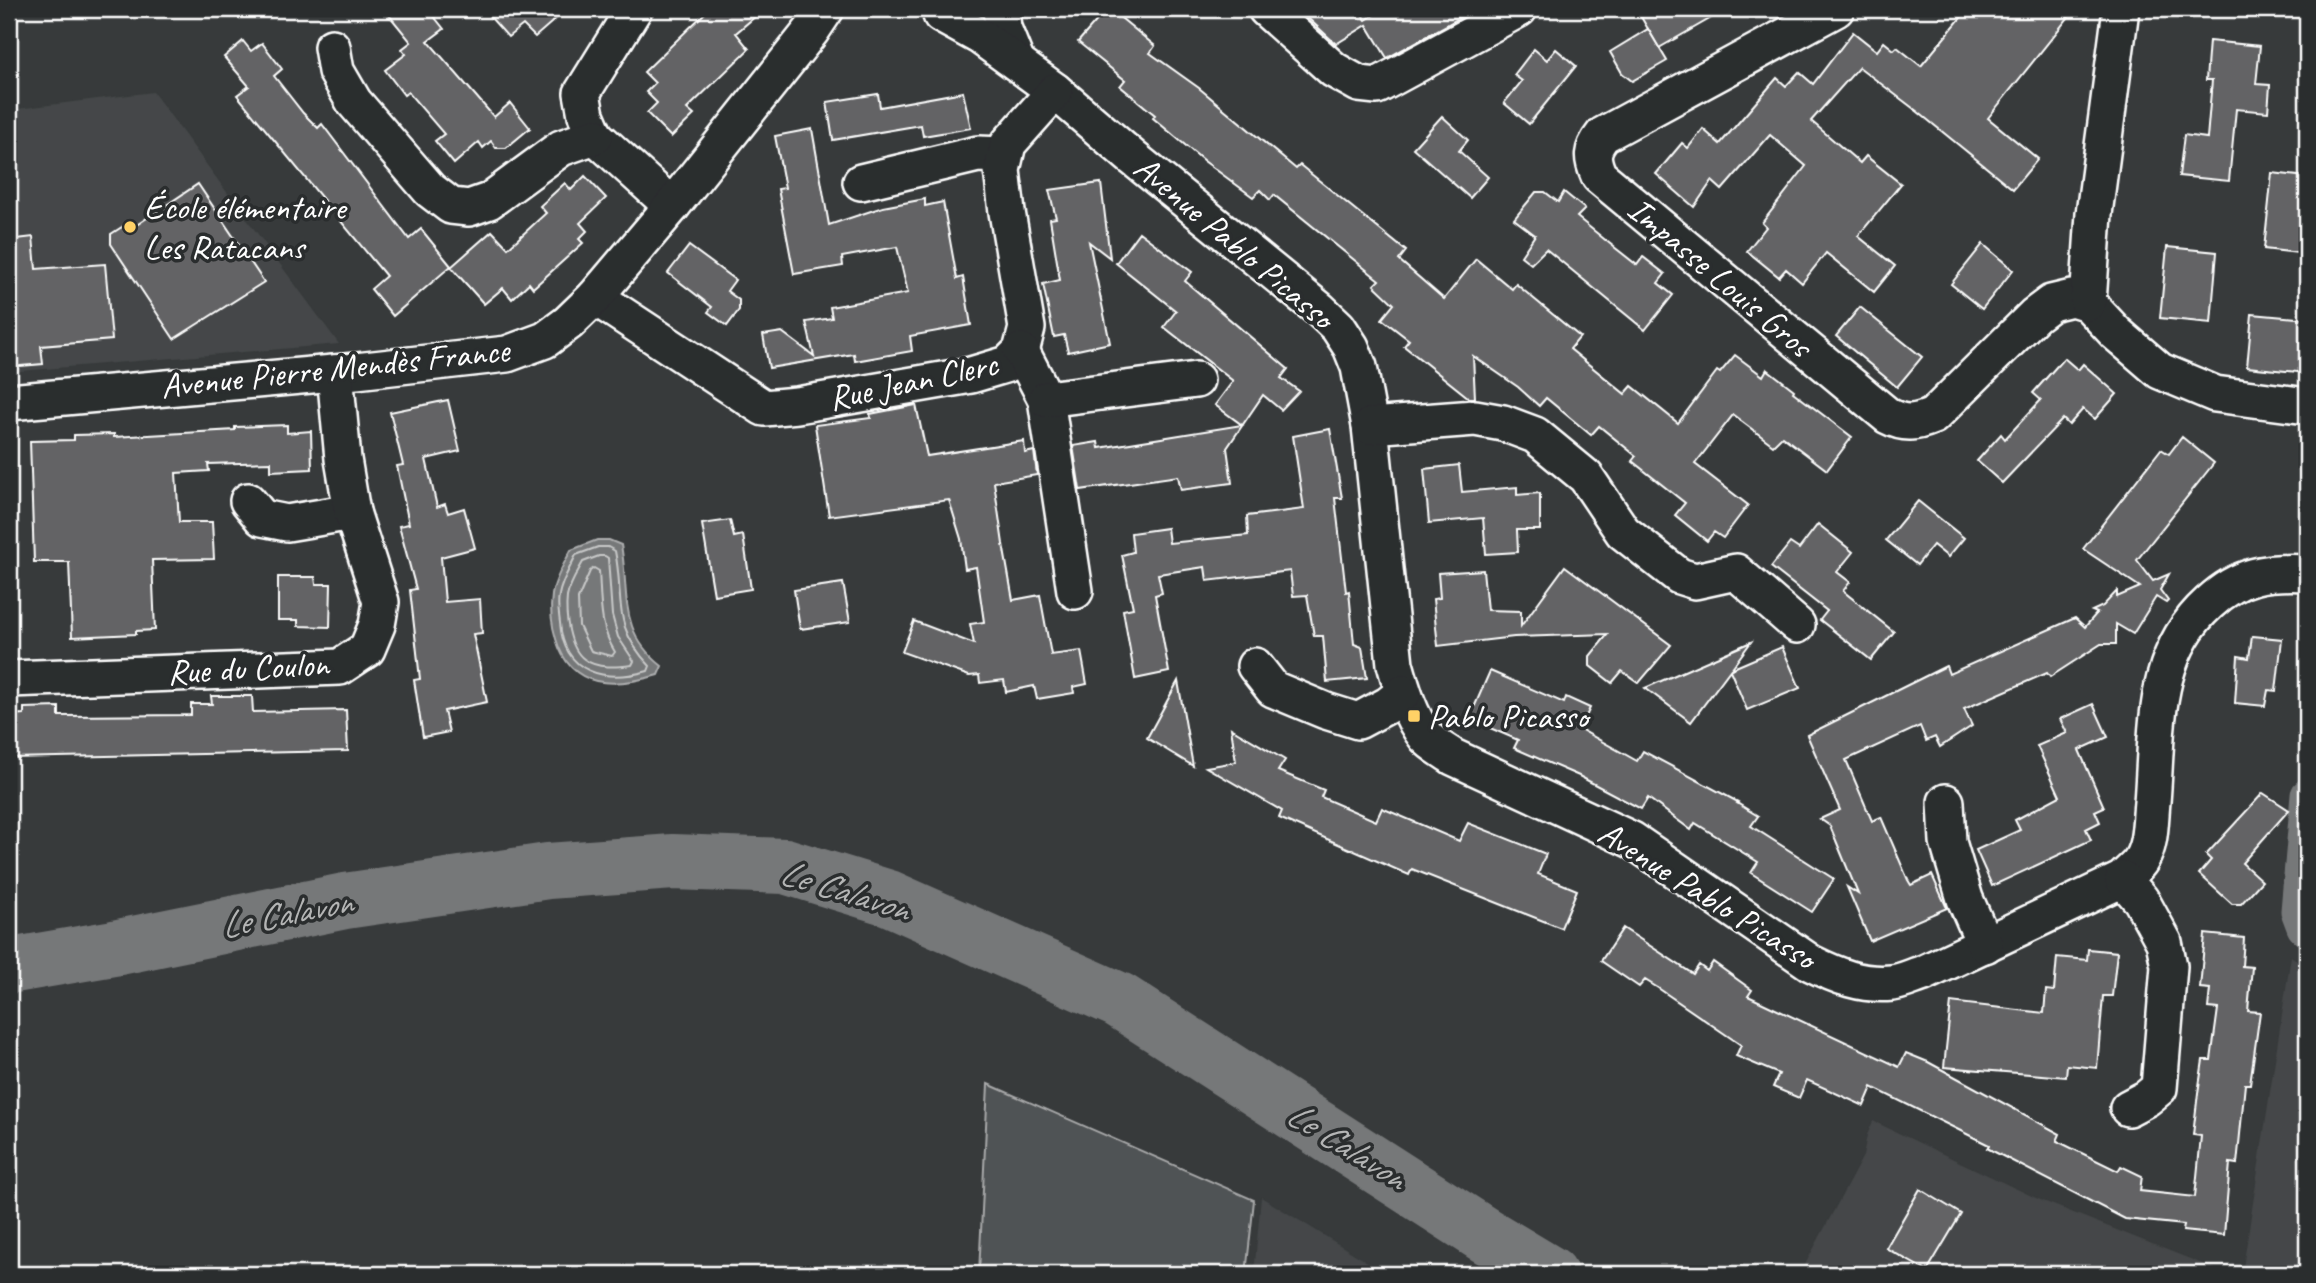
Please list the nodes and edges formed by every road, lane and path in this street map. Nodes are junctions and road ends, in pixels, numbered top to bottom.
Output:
1 (634, 9) edge
2 (845, 9) edge
3 (981, 9) edge
4 (1001, 9) edge
5 (1266, 9) edge
6 (1519, 9) edge
7 (1836, 9) edge
8 (2121, 9) edge
9 (933, 12) edge
10 (819, 20) edge
11 (332, 47) dead end
12 (1017, 63) junction
13 (1055, 91) junction
14 (595, 136) junction
15 (1005, 155) junction
16 (861, 182) dead end
17 (672, 206) junction
18 (595, 297) junction
19 (2088, 303) junction
20 (1021, 351) junction
21 (335, 373) junction
22 (1196, 380) dead end
23 (1046, 399) junction
24 (9, 402) edge
25 (2307, 406) edge
26 (1370, 426) junction
27 (248, 501) dead end
28 (352, 512) junction
29 (2307, 573) edge
30 (1075, 591) dead end
31 (1797, 625) dead end
32 (1255, 666) dead end
33 (9, 679) edge
34 (1403, 693) junction
35 (1946, 802) dead end
36 (2123, 879) junction
37 (1985, 945) junction
38 (2128, 1108) dead end

1 - 14 street
2 - 10 street, Avenue Pierre Mendès France
3 - 9 street
4 - 12 street
5 - 6 street
7 - 19 street, Impasse Louis Gros
8 - 19 street
9 - 12 street, Avenue Pablo Picasso
10 - 17 street, Avenue Pierre Mendès France
11 - 14 street
12 - 13 street, Avenue Pablo Picasso
13 - 15 street
13 - 26 street, Avenue Pablo Picasso
14 - 17 street
15 - 16 street
15 - 20 street, Rue Jean Clerc
17 - 18 street, Avenue Pierre Mendès France
18 - 20 street, Rue Jean Clerc
18 - 21 street, Avenue Pierre Mendès France
19 - 25 street
20 - 23 street
21 - 24 street, Avenue Pierre Mendès France
21 - 28 street, Rue du Coulon
22 - 23 street
23 - 30 street
26 - 31 street
26 - 34 street, Avenue Pablo Picasso
27 - 28 street
28 - 33 street, Rue du Coulon
29 - 36 street, Avenue Pablo Picasso
32 - 34 street
34 - 37 street, Avenue Pablo Picasso
35 - 37 street
36 - 37 street, Avenue Pablo Picasso
36 - 38 street

